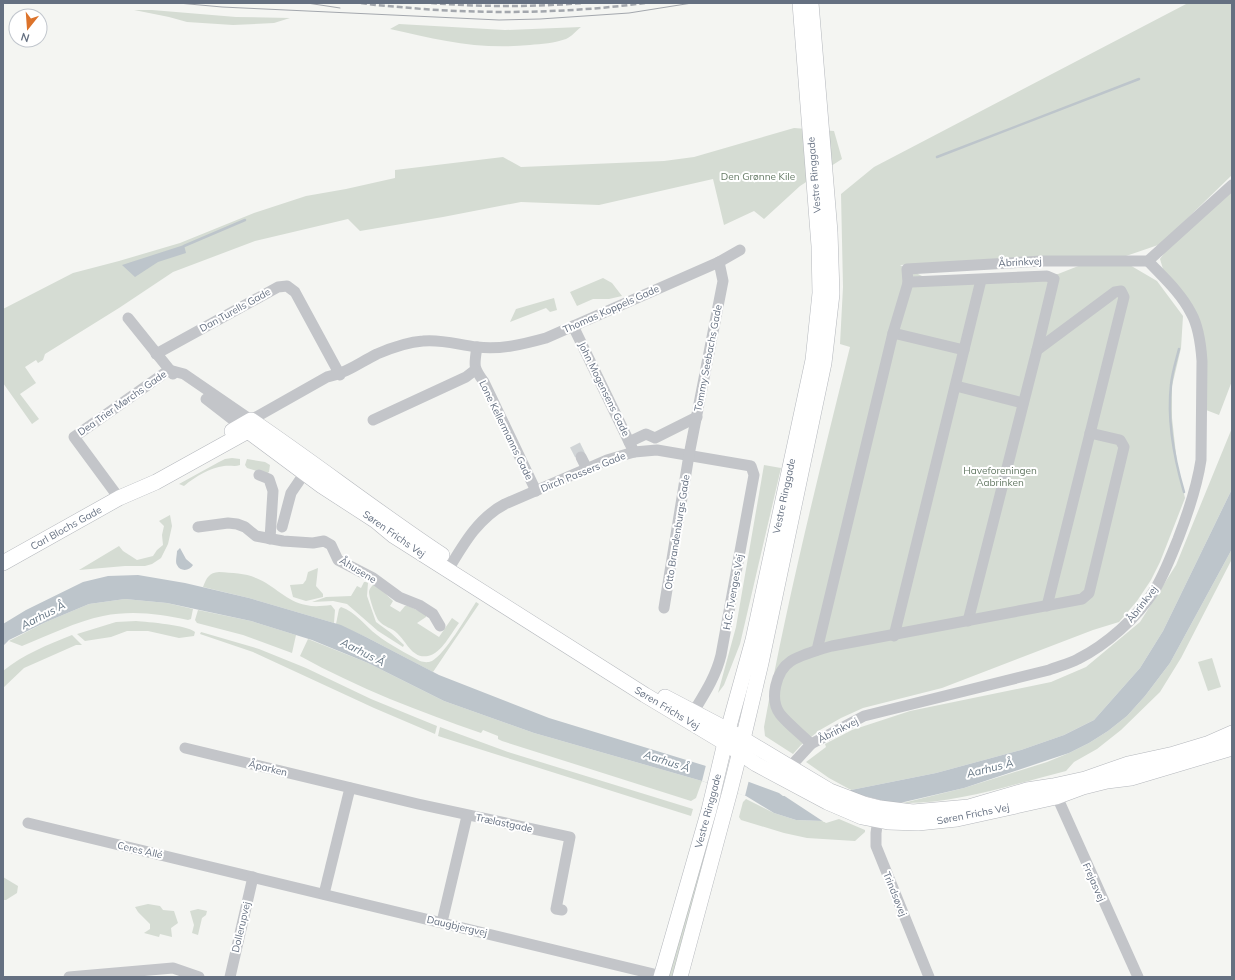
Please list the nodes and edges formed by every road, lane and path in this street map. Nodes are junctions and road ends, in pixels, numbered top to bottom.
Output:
1 (800, 3) edge
2 (811, 3) edge
3 (1232, 185) edge
4 (824, 233) junction
5 (740, 250) dead end
6 (1148, 261) junction
7 (719, 262) junction
8 (981, 280) junction
9 (908, 283) junction
10 (128, 318) dead end
11 (573, 326) junction
12 (893, 333) junction
13 (477, 347) junction
14 (964, 350) junction
15 (1037, 350) junction
16 (156, 354) junction
17 (169, 370) junction
18 (475, 370) junction
19 (340, 375) junction
20 (956, 386) junction
21 (1023, 403) junction
22 (697, 417) junction
23 (373, 420) dead end
24 (249, 426) junction
25 (1090, 433) junction
26 (631, 447) junction
27 (689, 455) junction
28 (580, 457) tunnel mouth
29 (751, 466) joint
30 (308, 468) junction
31 (587, 469) junction
32 (259, 475) dead end
33 (273, 491) junction
34 (536, 491) junction
35 (120, 493) junction
36 (291, 493) junction
37 (198, 527) dead end
38 (282, 527) dead end
39 (270, 539) junction
40 (3, 564) edge
41 (450, 566) junction
42 (1047, 606) junction
43 (664, 608) dead end
44 (968, 622) junction
45 (440, 626) dead end
46 (894, 636) junction
47 (817, 650) junction
48 (694, 711) junction
49 (1232, 733) edge
50 (727, 737) junction
51 (811, 744) junction
52 (741, 746) junction
53 (185, 748) dead end
54 (1232, 748) edge
55 (790, 766) junction
56 (350, 788) junction
57 (1054, 791) junction
58 (879, 814) junction
59 (467, 816) junction
60 (28, 823) dead end
61 (253, 877) junction
62 (324, 894) junction
63 (562, 910) dead end
64 (442, 922) junction
65 (661, 976) edge
66 (69, 977) edge
67 (199, 977) edge
68 (230, 977) edge
69 (680, 977) edge
70 (929, 977) edge
71 (1138, 977) edge

1 - 4 street, Vestre Ringgade
2 - 4 street, Vestre Ringgade
3 - 6 street
4 - 50 street, Vestre Ringgade
4 - 52 street, Vestre Ringgade
5 - 7 street, Thomas Koppels Gade
6 - 9 street, Åbrinkvej
6 - 51 street, Åbrinkvej
7 - 11 street, Thomas Koppels Gade
7 - 22 street, Tommy Seebachs Gade
8 - 9 street
8 - 14 street
8 - 15 street
9 - 12 street
10 - 16 street, Søren Frichs Vej
11 - 13 street, Thomas Koppels Gade
11 - 26 street, John Mogensens Gade
12 - 14 street
12 - 47 street
13 - 18 street
13 - 19 street, Thomas Koppels Gade
14 - 20 street
15 - 21 street
15 - 25 street
16 - 17 street, Søren Frichs Vej
16 - 19 street, Dan Turells Gade
17 - 24 street, Søren Frichs Vej
17 - 35 street, Dea Trier Mørchs Gade
18 - 23 street
18 - 34 street, Lone Kellermanns Gade
19 - 24 street, Thomas Koppels Gade
20 - 21 street
20 - 46 street
21 - 44 street
22 - 26 street
22 - 27 street, Tommy Seebachs Gade
24 - 30 street, Søren Frichs Vej
24 - 35 street, Carl Blochs Gade
25 - 42 street
25 - 42 street
26 - 27 street, Dirch Passers Gade
26 - 31 street, Dirch Passers Gade
27 - 29 street, Dirch Passers Gade
27 - 43 street, Otto Brandenburgs Gade
28 - 31 street
29 - 48 street, H.C. Tvenges Vej
30 - 36 street
30 - 41 street, Søren Frichs Vej
31 - 34 street, Dirch Passers Gade
32 - 33 street
33 - 36 street
33 - 39 street
34 - 41 street, Dirch Passers Gade
35 - 40 street, Carl Blochs Gade
36 - 38 street
37 - 39 street, Åhusene
39 - 45 street, Åhusene
41 - 48 street, Søren Frichs Vej
41 - 50 street, Søren Frichs Vej
42 - 44 street
44 - 46 street
46 - 47 street
47 - 51 street
48 - 50 street, Søren Frichs Vej
49 - 57 street, Søren Frichs Vej
50 - 52 street, Søren Frichs Vej
50 - 65 street, Vestre Ringgade
51 - 55 street, Åbrinkvej
52 - 55 street, Søren Frichs Vej
52 - 58 street, Søren Frichs Vej
52 - 69 street, Vestre Ringgade
53 - 56 street, Åparken
54 - 57 street, Søren Frichs Vej
55 - 58 street, Søren Frichs Vej
56 - 59 street, Åparken
56 - 62 street
57 - 58 street, Søren Frichs Vej
57 - 71 street, Frejasvej
58 - 70 street, Trindsøvej
59 - 63 street, Trælastgade
59 - 64 street, Trælastgade
60 - 61 street, Ceres Allé
61 - 62 street, Daugbjergvej
61 - 68 street, Dollerupvej
62 - 64 street, Daugbjergvej
64 - 65 street, Daugbjergvej
66 - 67 street

